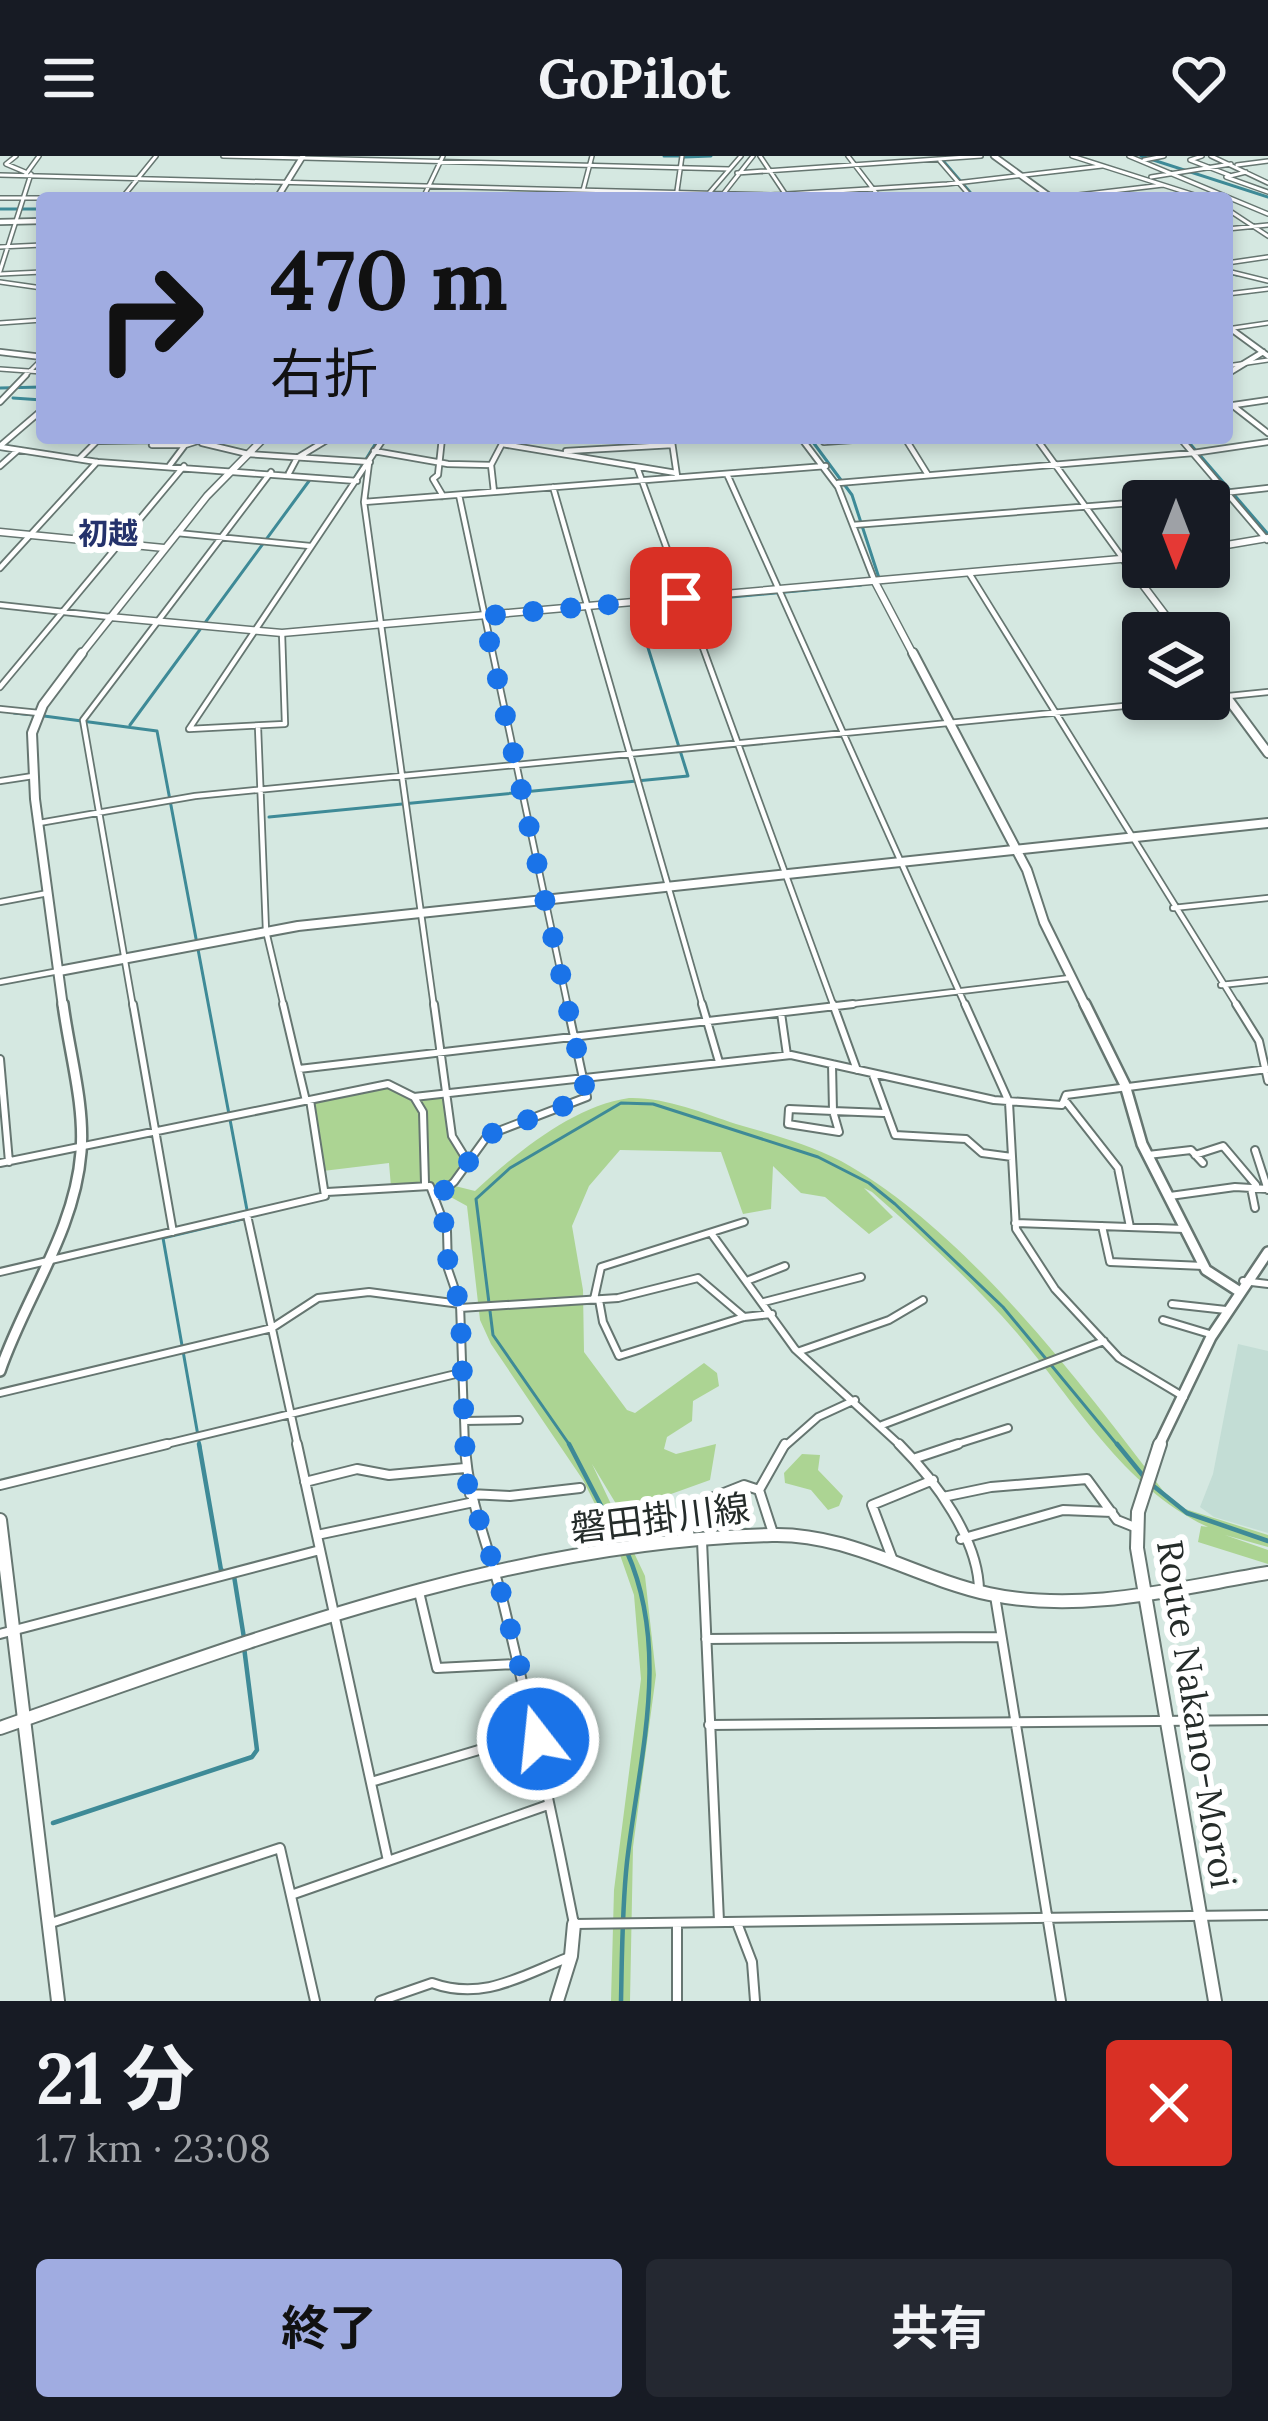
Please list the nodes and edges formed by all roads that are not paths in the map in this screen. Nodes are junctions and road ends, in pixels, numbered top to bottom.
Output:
1 (16, 156) edge
2 (39, 156) edge
3 (155, 156) edge
4 (223, 156) edge
5 (592, 156) edge
6 (682, 156) edge
7 (741, 156) edge
8 (752, 156) edge
9 (760, 156) edge
10 (848, 156) edge
11 (980, 156) edge
12 (994, 156) edge
13 (1072, 156) edge
14 (1129, 156) edge
15 (1164, 156) edge
16 (1202, 156) edge
17 (1224, 156) edge
18 (1250, 156) edge
19 (303, 157) edge
20 (1213, 157) edge
21 (441, 159) edge
22 (940, 160) junction
23 (1140, 160) junction
24 (1190, 160) junction
25 (1182, 161) dead end
26 (1265, 162) edge
27 (0, 164) edge
28 (1232, 164) junction
29 (1252, 165) junction
30 (589, 166) junction
31 (856, 166) junction
32 (1102, 166) junction
33 (1110, 167) junction
34 (1208, 167) junction
35 (680, 168) junction
36 (730, 169) junction
37 (771, 171) junction
38 (1171, 172) junction
39 (1246, 172) junction
40 (737, 173) junction
41 (26, 174) junction
42 (0, 175) edge
43 (140, 176) junction
44 (1022, 176) junction
45 (1229, 176) junction
46 (1253, 176) junction
47 (1141, 177) junction
48 (1268, 177) edge
49 (289, 180) junction
50 (958, 183) junction
51 (430, 184) junction
52 (1167, 184) junction
53 (584, 188) junction
54 (873, 189) junction
55 (1216, 189) junction
56 (677, 191) junction
57 (127, 192) edge
58 (281, 192) edge
59 (427, 192) edge
60 (583, 192) edge
61 (710, 192) joint
62 (723, 192) edge
63 (784, 192) edge
64 (836, 192) edge
65 (875, 192) edge
66 (966, 192) edge
67 (1044, 192) edge
68 (1101, 192) edge
69 (1190, 192) edge
70 (1207, 192) edge
71 (1222, 192) edge
72 (1268, 192) edge
73 (25, 197) junction
74 (36, 197) edge
75 (1233, 197) edge
76 (0, 198) edge
77 (1233, 213) edge
78 (1268, 214) edge
79 (36, 220) edge
80 (0, 222) edge
81 (16, 222) junction
82 (1268, 225) edge
83 (1254, 227) junction
84 (1233, 229) edge
85 (1268, 236) edge
86 (36, 245) edge
87 (8, 246) junction
88 (0, 247) edge
89 (1268, 257) edge
90 (1233, 261) edge
91 (36, 272) edge
92 (0, 273) edge
93 (1233, 273) edge
94 (1268, 280) edge
95 (0, 282) edge
96 (36, 286) edge
97 (1268, 289) edge
98 (1233, 293) edge
99 (1, 319) edge
100 (36, 320) edge
101 (1268, 323) edge
102 (1233, 327) edge
103 (1233, 331) edge
104 (3, 352) edge
105 (1267, 354) edge
106 (36, 357) edge
107 (0, 365) edge
108 (36, 365) edge
109 (1233, 368) edge
110 (31, 371) junction
111 (36, 371) edge
112 (1268, 400) edge
113 (0, 402) edge
114 (1233, 404) edge
115 (1233, 408) edge
116 (36, 415) edge
117 (25, 425) junction
118 (36, 427) edge
119 (1268, 433) edge
120 (1268, 442) edge
121 (94, 444) edge
122 (152, 444) edge
123 (191, 444) edge
124 (221, 444) edge
125 (258, 444) edge
126 (320, 444) edge
127 (379, 444) edge
128 (441, 444) edge
129 (499, 444) edge
130 (516, 444) edge
131 (592, 444) edge
132 (631, 444) edge
133 (671, 444) edge
134 (806, 444) edge
135 (908, 444) edge
136 (1040, 444) edge
137 (1184, 444) edge
138 (0, 446) edge
139 (185, 446) junction
140 (591, 447) junction
141 (18, 449) junction
142 (374, 451) junction
143 (563, 453) junction
144 (248, 454) junction
145 (1192, 454) junction
146 (302, 455) junction
147 (80, 458) junction
148 (97, 461) junction
149 (438, 462) junction
150 (369, 463) junction
151 (170, 465) junction
152 (491, 465) junction
153 (1055, 465) junction
154 (0, 466) edge
155 (184, 466) junction
156 (826, 466) junction
157 (637, 467) junction
158 (232, 469) junction
159 (271, 472) junction
160 (288, 474) junction
161 (727, 474) junction
162 (676, 475) junction
163 (928, 475) junction
164 (1216, 480) edge
165 (357, 481) junction
166 (639, 481) junction
167 (838, 482) junction
168 (553, 487) junction
169 (1268, 488) edge
170 (494, 492) junction
171 (1230, 494) edge
172 (459, 495) junction
173 (1230, 495) edge
174 (443, 496) junction
175 (364, 502) junction
176 (1122, 503) edge
177 (1085, 506) junction
178 (853, 525) junction
179 (0, 532) edge
180 (177, 533) junction
181 (29, 535) junction
182 (222, 538) junction
183 (1267, 539) edge
184 (119, 544) junction
185 (1230, 545) edge
186 (311, 547) junction
187 (164, 548) junction
188 (1122, 557) edge
189 (1122, 560) edge
190 (0, 568) edge
191 (969, 574) junction
192 (874, 582) junction
193 (1145, 588) edge
194 (778, 590) junction
195 (681, 598) junction
196 (0, 605) edge
197 (584, 607) junction
198 (62, 612) junction
199 (1163, 612) edge
200 (484, 616) junction
201 (110, 617) junction
202 (158, 622) junction
203 (382, 624) junction
204 (281, 633) junction
205 (253, 634) junction
206 (0, 688) edge
207 (1268, 692) edge
208 (1230, 696) edge
209 (1230, 700) edge
210 (1122, 706) edge
211 (0, 709) edge
212 (1055, 712) junction
213 (39, 713) junction
214 (950, 723) junction
215 (258, 727) junction
216 (842, 735) junction
217 (735, 745) junction
218 (1268, 752) edge
219 (627, 754) junction
220 (516, 766) junction
221 (33, 776) junction
222 (404, 776) junction
223 (0, 782) edge
224 (262, 790) junction
225 (99, 812) junction
226 (39, 823) junction
227 (1268, 823) edge
228 (1131, 838) junction
229 (1017, 850) junction
230 (901, 861) junction
231 (784, 874) junction
232 (665, 887) junction
233 (48, 893) junction
234 (1268, 898) edge
235 (545, 900) junction
236 (0, 902) edge
237 (1173, 908) junction
238 (422, 913) junction
239 (266, 931) junction
240 (124, 958) junction
241 (59, 970) junction
242 (1074, 978) junction
243 (1268, 980) edge
244 (0, 982) edge
245 (1221, 985) junction
246 (959, 992) junction
247 (833, 1006) junction
248 (781, 1013) junction
249 (705, 1022) junction
250 (574, 1036) junction
251 (442, 1052) junction
252 (787, 1055) junction
253 (0, 1059) edge
254 (718, 1062) junction
255 (832, 1064) junction
256 (1267, 1068) edge
257 (299, 1069) junction
258 (856, 1070) junction
259 (872, 1073) junction
260 (583, 1075) junction
261 (1268, 1081) edge
262 (1125, 1085) junction
263 (448, 1093) junction
264 (414, 1097) junction
265 (308, 1100) junction
266 (1009, 1102) junction
267 (1067, 1103) junction
268 (833, 1113) junction
269 (884, 1113) junction
270 (156, 1131) junction
271 (82, 1146) junction
272 (1255, 1150) dead end
273 (1148, 1155) junction
274 (1195, 1155) junction
275 (1012, 1157) junction
276 (4, 1162) edge
277 (469, 1162) junction
278 (1203, 1163) dead end
279 (425, 1184) junction
280 (1262, 1189) edge
281 (327, 1192) junction
282 (1168, 1196) junction
283 (435, 1198) junction
284 (1255, 1208) dead end
285 (247, 1215) junction
286 (744, 1222) dead end
287 (1014, 1222) junction
288 (1102, 1226) junction
289 (1130, 1227) junction
290 (1185, 1229) junction
291 (173, 1232) junction
292 (711, 1233) junction
293 (1268, 1252) edge
294 (50, 1261) junction
295 (784, 1266) dead end
296 (1204, 1266) junction
297 (0, 1272) edge
298 (861, 1276) dead end
299 (749, 1280) junction
300 (1268, 1284) edge
301 (1240, 1285) junction
302 (596, 1300) junction
303 (923, 1300) dead end
304 (764, 1303) junction
305 (1172, 1304) dead end
306 (460, 1306) junction
307 (1226, 1310) junction
308 (772, 1314) junction
309 (744, 1317) junction
310 (1162, 1320) dead end
311 (272, 1328) junction
312 (1214, 1335) junction
313 (1103, 1341) junction
314 (798, 1352) junction
315 (0, 1371) edge
316 (460, 1372) junction
317 (0, 1393) edge
318 (1184, 1397) junction
319 (855, 1400) junction
320 (290, 1413) junction
321 (519, 1420) dead end
322 (464, 1421) junction
323 (882, 1425) junction
324 (1008, 1428) dead end
325 (916, 1458) junction
326 (465, 1468) junction
327 (933, 1480) junction
328 (305, 1482) junction
329 (0, 1485) edge
330 (580, 1488) dead end
331 (759, 1490) junction
332 (943, 1497) junction
333 (472, 1498) junction
334 (1112, 1512) junction
335 (0, 1520) edge
336 (1137, 1528) junction
337 (317, 1535) junction
338 (774, 1535) junction
339 (962, 1539) junction
340 (696, 1541) junction
341 (320, 1550) junction
342 (892, 1558) junction
343 (1268, 1574) edge
344 (497, 1576) junction
345 (979, 1591) junction
346 (418, 1592) junction
347 (1147, 1592) junction
348 (994, 1595) junction
349 (336, 1618) junction
350 (6, 1632) edge
351 (999, 1637) junction
352 (706, 1639) junction
353 (517, 1664) junction
354 (24, 1720) junction
355 (1268, 1720) edge
356 (1167, 1721) junction
357 (1014, 1725) junction
358 (709, 1726) junction
359 (0, 1728) edge
360 (536, 1733) junction
361 (371, 1782) junction
362 (549, 1805) junction
363 (388, 1861) junction
364 (291, 1895) junction
365 (1199, 1914) junction
366 (1268, 1915) edge
367 (1045, 1916) junction
368 (719, 1921) junction
369 (737, 1922) junction
370 (677, 1923) junction
371 (48, 1924) junction
372 (574, 1924) junction
373 (571, 1956) junction
374 (58, 2001) edge
375 (315, 2001) edge
376 (380, 2001) edge
377 (557, 2001) edge
378 (677, 2001) edge
379 (755, 2001) edge
380 (1061, 2001) edge
381 (1215, 2001) edge

1 - 41 street
2 - 41 street
3 - 43 street
4 - 19 street
5 - 30 street
6 - 35 street
7 - 36 street
8 - 40 street
9 - 37 street
10 - 31 street
11 - 22 street
12 - 44 street
13 - 32 street
14 - 23 street
15 - 23 street
16 - 24 street
17 - 20 street
18 - 26 street
19 - 21 street
19 - 49 street
20 - 28 street
21 - 30 street
21 - 51 street
22 - 31 street
22 - 50 street
23 - 33 street
23 - 38 street
24 - 25 street
24 - 34 street
26 - 29 street
27 - 41 street
28 - 29 street
28 - 34 street
28 - 39 street
29 - 48 street
30 - 35 street
30 - 53 street
31 - 37 street
31 - 54 street
32 - 33 street
32 - 44 street
33 - 47 street
34 - 38 street
34 - 45 street
35 - 36 street
35 - 56 street
36 - 61 street
37 - 40 street
37 - 63 street
38 - 47 street
38 - 55 street
39 - 45 street
39 - 46 street
40 - 62 street
41 - 42 street
41 - 43 street
41 - 73 street
43 - 49 street
43 - 57 street
44 - 50 street
44 - 67 street
45 - 72 street
46 - 48 street
46 - 48 street
47 - 52 street
49 - 51 street
49 - 58 street
50 - 54 street
50 - 66 street
51 - 53 street
51 - 59 street
52 - 68 street
52 - 69 street
53 - 56 street
53 - 60 street
54 - 64 street
54 - 65 street
55 - 70 street
55 - 71 street
56 - 61 street
73 - 74 street
73 - 76 street
73 - 81 street
75 - 78 street
77 - 83 street
79 - 81 street
80 - 81 street
81 - 87 street
82 - 83 street
83 - 84 street
83 - 85 street
86 - 87 street
87 - 88 street
87 - 92 street
89 - 90 street
91 - 92 street
93 - 94 street
95 - 96 street
97 - 98 street
99 - 100 street
101 - 102 street
103 - 105 street
104 - 106 street
104 - 107 street
105 - 109 street
107 - 110 street
108 - 110 street
110 - 111 street
110 - 113 street
112 - 114 street
115 - 119 street
116 - 117 street
117 - 118 street
117 - 138 street
120 - 145 street
121 - 147 street
122 - 139 street
123 - 139 street
124 - 144 street
125 - 144 street
126 - 146 street
127 - 142 street
128 - 149 street
129 - 152 street
130 - 143 street
131 - 140 street
132 - 140 street
133 - 162 street
134 - 156 street
135 - 163 street
136 - 153 street
137 - 145 street
138 - 141 street
139 - 151 street
140 - 143 street
141 - 147 street
141 - 154 street
142 - 149 street
142 - 150 street
143 - 157 street
144 - 146 street
144 - 158 street
145 - 153 street
145 - 164 street
146 - 150 street
146 - 160 street
147 - 148 street
148 - 151 street
148 - 181 street
149 - 152 street
149 - 174 street
150 - 165 street
150 - 175 street
151 - 155 street
152 - 170 street
153 - 163 street
153 - 177 street
155 - 158 street
155 - 184 street
156 - 161 street
156 - 167 street
157 - 162 street
157 - 166 street
158 - 159 street
158 - 180 street
159 - 160 street
159 - 182 street
160 - 165 street
161 - 162 street
161 - 194 street
162 - 166 street
163 - 167 street
165 - 186 street
166 - 168 street
166 - 195 street
167 - 178 street
168 - 170 street
168 - 197 street
169 - 171 street
170 - 172 street
172 - 174 street
172 - 200 street
173 - 183 street
174 - 175 street
175 - 203 street
176 - 177 street
177 - 178 street
177 - 188 street
178 - 192 street
179 - 181 street
180 - 182 street
180 - 187 street
181 - 184 street
181 - 190 street
182 - 186 street
182 - 202 street
183 - 185 street
184 - 187 street
184 - 198 street
186 - 205 street
187 - 201 street
189 - 191 street
191 - 192 street
191 - 212 street
192 - 194 street
192 - 214 street
193 - 199 street
194 - 195 street
194 - 216 street
195 - 197 street
195 - 217 street
196 - 198 street
197 - 200 street
197 - 219 street
198 - 201 street
198 - 206 street
200 - 203 street
200 - 220 street
201 - 202 street
201 - 213 street
202 - 205 street
202 - 225 street
203 - 204 street
203 - 222 street
204 - 205 street
204 - 215 street
205 - 215 street
207 - 208 street
209 - 218 street
210 - 212 street
211 - 213 street
212 - 214 street
212 - 228 street
213 - 221 street
214 - 216 street
214 - 229 street
215 - 224 street
216 - 217 street
216 - 230 street
217 - 219 street
217 - 231 street
219 - 220 street
219 - 232 street
220 - 222 street
220 - 235 street
221 - 223 street
221 - 226 street
222 - 224 street
222 - 238 street
224 - 225 street
224 - 239 street
225 - 226 street
225 - 240 street
226 - 233 street
227 - 228 street
228 - 229 street
228 - 237 street
229 - 230 street
229 - 242 street
230 - 231 street
230 - 246 street
231 - 232 street
231 - 247 street
232 - 235 street
232 - 249 street
233 - 236 street
233 - 241 street
234 - 237 street
235 - 238 street
235 - 250 street
237 - 245 street
238 - 239 street
238 - 251 street
239 - 240 street
239 - 257 street
240 - 241 street
240 - 270 street
241 - 244 street
241 - 271 street
242 - 246 street
242 - 262 street
243 - 245 street
245 - 256 street
246 - 247 street
246 - 266 street
247 - 248 street
247 - 258 street
248 - 249 street
248 - 252 street
249 - 250 street
249 - 254 street
250 - 251 street
250 - 260 street
251 - 257 street
251 - 263 street
252 - 254 street
252 - 255 street
253 - 276 street
254 - 260 street
255 - 258 street
255 - 268 street
256 - 261 street
256 - 262 street
257 - 265 street
258 - 259 street
259 - 266 street
259 - 269 street
260 - 263 street
260 - 277 street
262 - 267 street
262 - 273 street
263 - 264 street
263 - 277 street
264 - 265 street
264 - 279 street
265 - 270 street
265 - 281 street
266 - 267 street
266 - 275 street
267 - 289 street
268 - 268 street
268 - 269 street
269 - 275 street
270 - 271 street
270 - 291 street
271 - 276 street
271 - 294 street
272 - 280 street
273 - 274 street
273 - 282 street
274 - 278 street
274 - 280 street
275 - 287 street
277 - 283 street
279 - 281 street
279 - 283 street
280 - 282 street
280 - 284 street
281 - 285 street
282 - 290 street
283 - 306 street
285 - 291 street
285 - 311 street
286 - 292 street
287 - 288 street
287 - 313 street
288 - 289 street
288 - 296 street
289 - 290 street
290 - 296 street
291 - 294 street
292 - 299 street
292 - 302 street
293 - 301 street, Route Nakano-Moroi
294 - 297 street
294 - 315 street
295 - 299 street
296 - 301 street
298 - 304 street
299 - 304 street
300 - 301 street
301 - 307 street, Route Nakano-Moroi
302 - 306 street
302 - 309 street
302 - 309 street
303 - 314 street
304 - 308 street
305 - 307 street
306 - 311 street
306 - 316 street
307 - 312 street, Route Nakano-Moroi
308 - 309 street
308 - 314 street
310 - 312 street
311 - 317 street
311 - 320 street
312 - 318 street, Route Nakano-Moroi
313 - 318 street
313 - 323 street
314 - 319 street
316 - 320 street
316 - 322 street
318 - 336 street, Route Nakano-Moroi
319 - 323 street
319 - 331 street
320 - 328 street
320 - 329 street
321 - 322 street
322 - 326 street
323 - 325 street
324 - 325 street
325 - 327 street
326 - 328 street
326 - 333 street
327 - 332 street
327 - 342 street
328 - 337 street
330 - 333 street
331 - 338 street
331 - 340 street
332 - 334 street
332 - 339 street
333 - 337 street
333 - 344 street
334 - 336 street
334 - 339 street
335 - 350 street
336 - 347 street, Route Nakano-Moroi
337 - 341 street
338 - 340 street, 磐田掛川線
338 - 342 street, 磐田掛川線
339 - 345 street
340 - 344 street, 磐田掛川線
340 - 352 street
341 - 349 street
341 - 350 street
342 - 345 street, 磐田掛川線
343 - 347 street, 磐田掛川線
344 - 346 street, 磐田掛川線
344 - 353 street
345 - 348 street, 磐田掛川線
346 - 349 street, 磐田掛川線
346 - 353 street
347 - 348 street, 磐田掛川線
347 - 356 street, Route Nakano-Moroi
348 - 351 street
349 - 354 street, 磐田掛川線
349 - 361 street
350 - 354 street
351 - 352 street
351 - 357 street
352 - 358 street
353 - 360 street
354 - 359 street, 磐田掛川線
354 - 371 street
355 - 356 street
356 - 357 street
356 - 365 street, Route Nakano-Moroi
357 - 358 street
357 - 367 street
358 - 368 street
360 - 361 street
360 - 362 street
361 - 363 street
362 - 363 street
362 - 372 street
363 - 364 street
364 - 371 street
364 - 375 street
365 - 366 street
365 - 367 street
365 - 381 street, Route Nakano-Moroi
367 - 369 street
367 - 380 street
368 - 369 street
368 - 370 street
369 - 379 street
370 - 372 street
370 - 378 street
371 - 374 street
372 - 373 street
373 - 376 street
373 - 377 street

